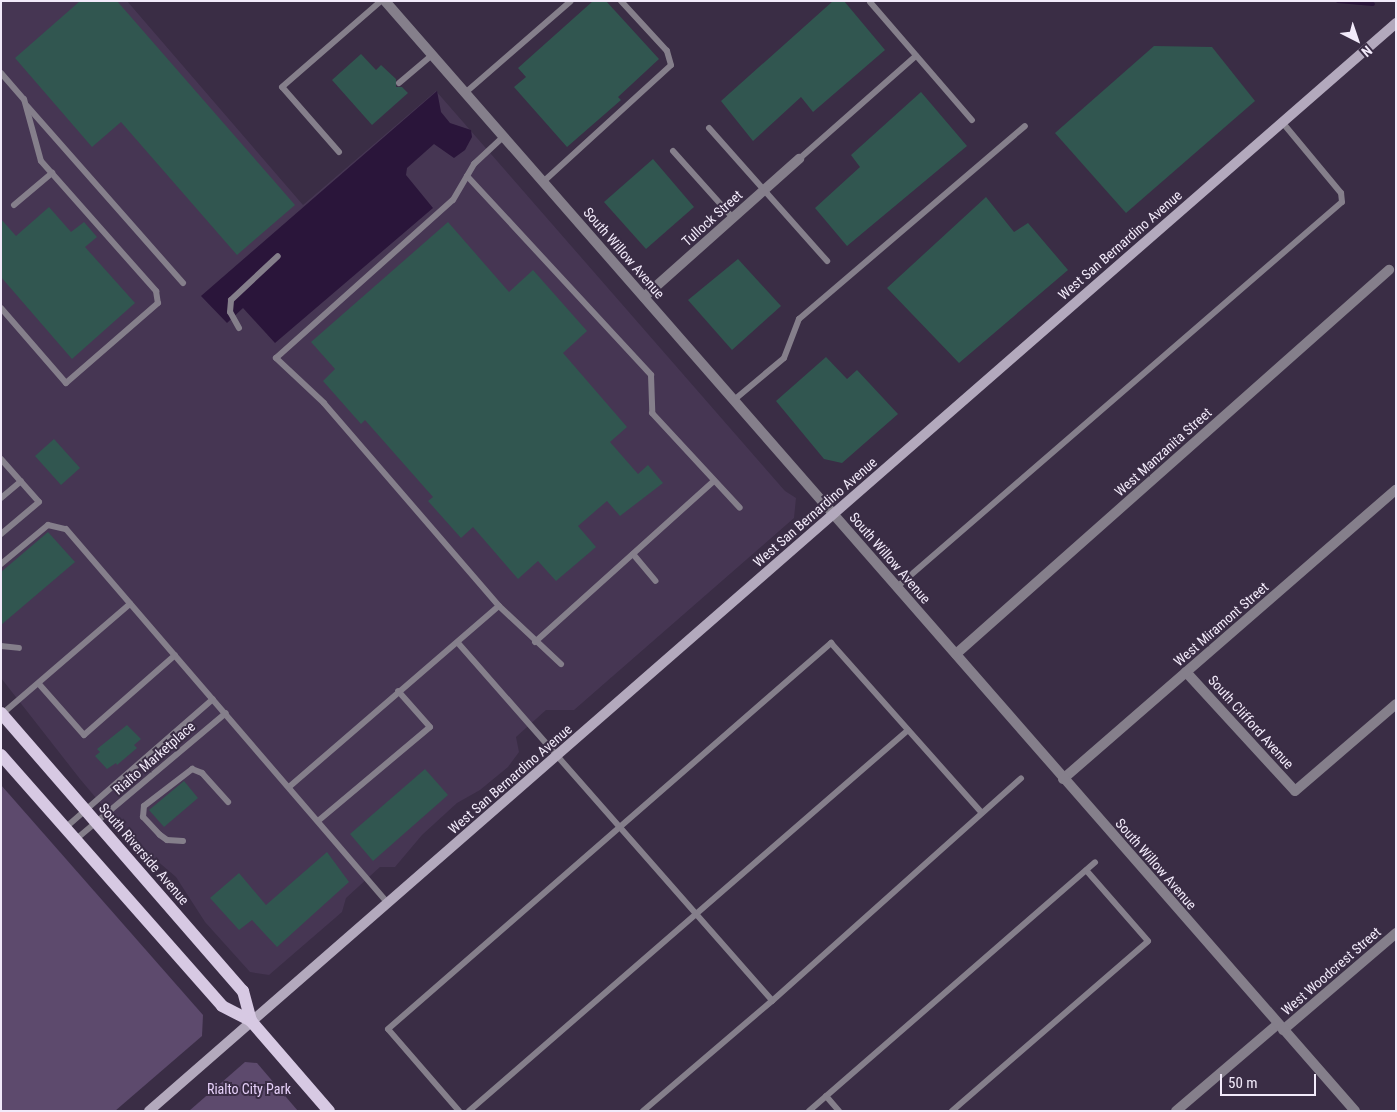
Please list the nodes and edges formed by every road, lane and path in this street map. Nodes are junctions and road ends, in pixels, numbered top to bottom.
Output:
1 (383, 1) edge
2 (571, 1) edge
3 (621, 1) edge
4 (870, 2) edge
5 (1396, 23) edge
6 (432, 55) junction
7 (916, 56) junction
8 (1, 73) edge
9 (399, 83) dead end
10 (465, 93) junction
11 (26, 106) junction
12 (972, 120) dead end
13 (1282, 122) junction
14 (1024, 126) dead end
15 (708, 128) dead end
16 (503, 137) junction
17 (673, 151) dead end
18 (339, 152) dead end
19 (798, 159) joint
20 (52, 173) junction
21 (467, 176) junction
22 (544, 182) junction
23 (764, 190) junction
24 (14, 205) dead end
25 (733, 218) junction
26 (278, 256) dead end
27 (827, 261) dead end
28 (1389, 270) dead end
29 (183, 283) dead end
30 (644, 297) junction
31 (1, 308) edge
32 (238, 328) dead end
33 (734, 400) junction
34 (1, 459) edge
35 (20, 481) junction
36 (714, 481) junction
37 (1396, 490) edge
38 (2, 497) edge
39 (740, 508) dead end
40 (833, 513) junction
41 (1, 534) edge
42 (633, 554) junction
43 (1, 564) edge
44 (656, 581) dead end
45 (897, 587) junction
46 (130, 604) junction
47 (499, 606) junction
48 (535, 642) junction
49 (458, 643) junction
50 (1, 646) edge
51 (19, 648) dead end
52 (956, 654) junction
53 (175, 655) junction
54 (561, 664) dead end
55 (1186, 672) junction
56 (39, 684) junction
57 (398, 691) junction
58 (213, 699) junction
59 (1396, 704) edge
60 (2, 713) edge
61 (226, 713) junction
62 (908, 730) junction
63 (1, 755) edge
64 (557, 756) junction
65 (1021, 778) dead end
66 (1063, 779) junction
67 (289, 787) junction
68 (228, 802) dead end
69 (85, 810) junction
70 (982, 813) junction
71 (318, 821) junction
72 (97, 824) junction
73 (621, 825) junction
74 (65, 828) junction
75 (75, 840) junction
76 (183, 841) dead end
77 (1095, 862) dead end
78 (1086, 870) junction
79 (388, 903) junction
80 (698, 914) junction
81 (1396, 933) edge
82 (772, 1001) junction
83 (251, 1021) junction
84 (1281, 1027) junction
85 (826, 1096) junction
86 (149, 1111) edge
87 (329, 1111) edge
88 (459, 1111) edge
89 (469, 1111) edge
90 (643, 1111) edge
91 (809, 1111) edge
92 (839, 1111) edge
93 (952, 1111) edge
94 (1176, 1111) edge
95 (1355, 1111) edge

1 - 6 street, South Willow Avenue
1 - 18 lane
2 - 10 lane
3 - 22 lane
4 - 7 lane
5 - 13 main road, West San Bernardino Avenue
6 - 9 lane
6 - 10 street, South Willow Avenue
7 - 12 lane
7 - 19 lane
8 - 11 lane
10 - 16 street, South Willow Avenue
11 - 20 lane
11 - 29 lane
13 - 40 main road, West San Bernardino Avenue
13 - 45 lane
14 - 33 lane
15 - 23 lane
16 - 21 lane
16 - 22 street, South Willow Avenue
17 - 25 lane
19 - 23 street, Tullock Street
20 - 24 lane
20 - 31 lane
21 - 36 lane
21 - 47 lane
22 - 30 street, South Willow Avenue
23 - 25 street, Tullock Street
23 - 27 lane
25 - 30 street, Tullock Street
26 - 32 lane
28 - 52 street, West Manzanita Street
30 - 33 street, South Willow Avenue
33 - 40 street, South Willow Avenue
34 - 35 lane
35 - 38 lane
35 - 41 lane
36 - 39 lane
36 - 42 lane
37 - 55 street, West Miramont Street
40 - 45 street, South Willow Avenue
40 - 64 main road, West San Bernardino Avenue
42 - 44 lane
42 - 48 lane
43 - 46 lane
45 - 52 street, South Willow Avenue
46 - 53 lane
46 - 56 lane
47 - 48 lane
47 - 49 lane
48 - 54 lane
49 - 57 lane
49 - 64 lane
50 - 51 lane
52 - 66 street, South Willow Avenue
53 - 56 lane
53 - 58 lane
55 - 59 street, South Clifford Avenue
55 - 66 street, West Miramont Street
56 - 60 lane
57 - 67 lane
57 - 71 lane
58 - 61 lane
58 - 69 lane, Rialto Marketplace
60 - 69 main road, South Riverside Avenue
61 - 67 lane
61 - 72 lane, Rialto Marketplace
62 - 70 lane
62 - 73 lane
62 - 80 lane
63 - 74 main road, South Riverside Avenue
64 - 73 lane
64 - 79 main road, West San Bernardino Avenue
65 - 70 lane
66 - 84 street, South Willow Avenue
67 - 71 lane
68 - 76 lane
69 - 72 main road, South Riverside Avenue
69 - 74 lane, Rialto Marketplace
70 - 82 lane
71 - 79 lane
72 - 75 lane, Rialto Marketplace
72 - 83 main road, South Riverside Avenue
73 - 80 lane
73 - 88 lane
74 - 75 main road, South Riverside Avenue
75 - 83 main road, South Riverside Avenue
77 - 78 lane
78 - 85 lane
78 - 93 lane
79 - 83 main road, West San Bernardino Avenue
80 - 82 lane
80 - 89 lane
81 - 84 street, West Woodcrest Street
82 - 90 lane
83 - 86 main road, West San Bernardino Avenue
83 - 87 main road, South Riverside Avenue
84 - 94 street, West Woodcrest Street
84 - 95 street, South Willow Avenue
85 - 91 lane
85 - 92 lane

